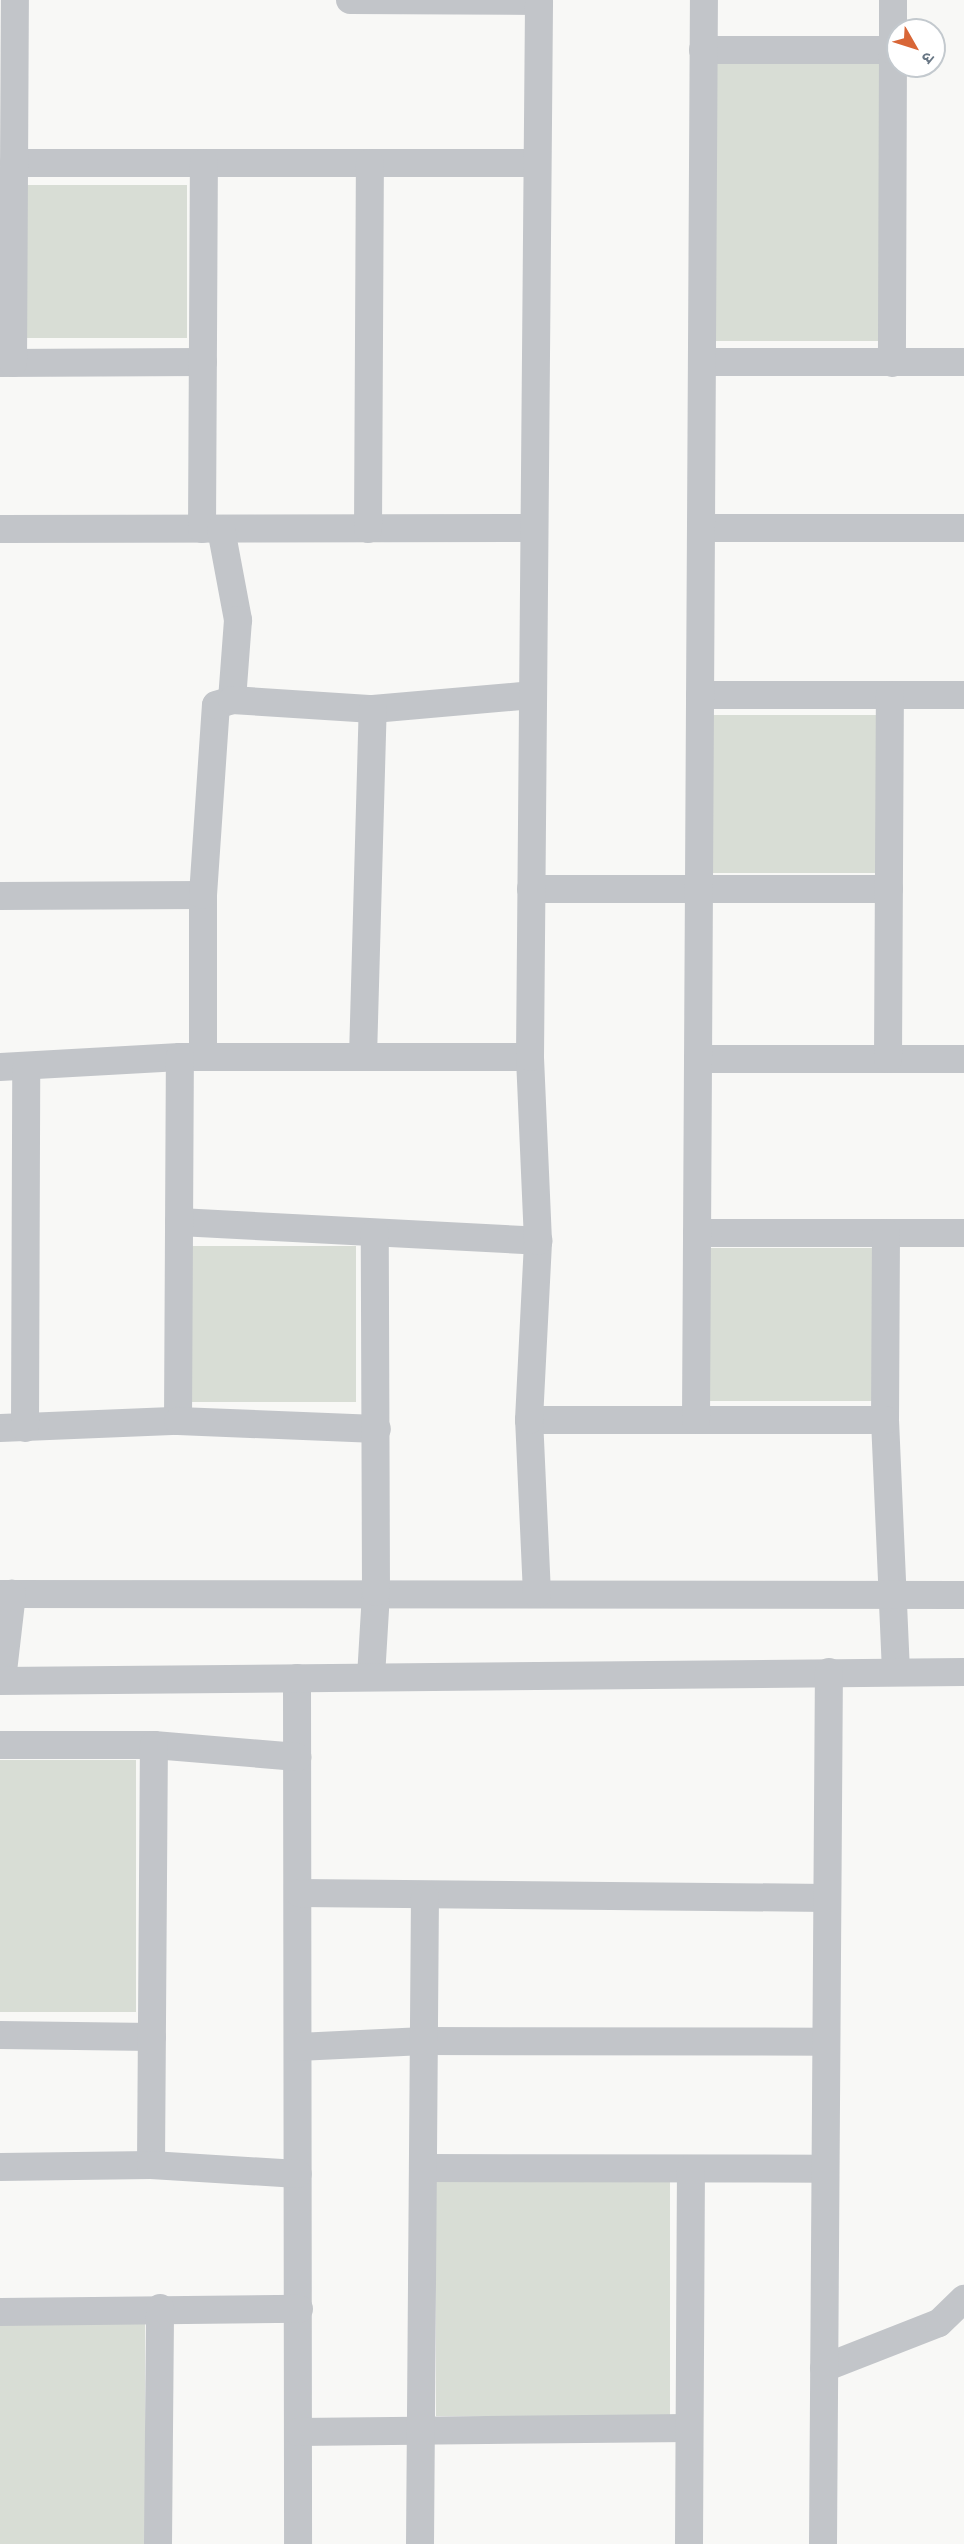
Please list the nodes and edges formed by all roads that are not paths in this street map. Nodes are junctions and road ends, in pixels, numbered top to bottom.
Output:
1 (15, 0) edge
2 (350, 0) edge
3 (704, 0) edge
4 (893, 0) edge
5 (539, 1) edge
6 (893, 18) edge
7 (704, 50) junction
8 (886, 50) edge
9 (893, 78) edge
10 (14, 163) junction
11 (204, 163) junction
12 (370, 163) junction
13 (534, 163) junction
14 (203, 362) junction
15 (702, 362) junction
16 (6, 363) edge
17 (891, 363) junction
18 (964, 363) edge
19 (532, 528) junction
20 (701, 528) junction
21 (964, 528) edge
22 (0, 529) edge
23 (212, 529) junction
24 (369, 529) junction
25 (532, 695) junction
26 (700, 695) junction
27 (890, 695) junction
28 (964, 695) edge
29 (232, 700) junction
30 (373, 710) junction
31 (531, 889) junction
32 (699, 889) junction
33 (889, 889) junction
34 (203, 895) junction
35 (0, 896) edge
36 (191, 1057) junction
37 (363, 1058) junction
38 (530, 1058) junction
39 (698, 1059) junction
40 (888, 1059) junction
41 (964, 1059) edge
42 (13, 1068) edge
43 (179, 1222) junction
44 (375, 1233) junction
45 (697, 1233) junction
46 (886, 1233) junction
47 (964, 1233) edge
48 (538, 1242) junction
49 (529, 1420) junction
50 (696, 1420) junction
51 (885, 1420) junction
52 (178, 1421) junction
53 (12, 1428) edge
54 (377, 1429) junction
55 (376, 1592) junction
56 (6, 1594) edge
57 (537, 1594) junction
58 (896, 1594) junction
59 (964, 1595) edge
60 (829, 1672) junction
61 (896, 1672) junction
62 (964, 1672) edge
63 (371, 1677) junction
64 (297, 1678) junction
65 (1, 1680) edge
66 (0, 1745) edge
67 (154, 1745) junction
68 (298, 1757) junction
69 (298, 1893) junction
70 (425, 1897) junction
71 (828, 1898) junction
72 (0, 2035) edge
73 (152, 2037) junction
74 (424, 2041) junction
75 (826, 2042) junction
76 (298, 2047) junction
77 (151, 2165) junction
78 (0, 2168) edge
79 (423, 2168) junction
80 (691, 2169) junction
81 (825, 2169) junction
82 (297, 2174) junction
83 (964, 2299) edge
84 (160, 2308) junction
85 (299, 2309) junction
86 (0, 2312) edge
87 (824, 2368) junction
88 (420, 2427) junction
89 (689, 2428) junction
90 (298, 2432) junction
91 (158, 2544) edge
92 (298, 2544) edge
93 (420, 2544) edge
94 (689, 2544) edge
95 (823, 2544) edge

1 - 10 street
2 - 5 street
3 - 7 street
4 - 6 street
5 - 13 street
7 - 8 street
7 - 15 street
9 - 17 street
10 - 11 street
10 - 16 street
11 - 12 street
11 - 14 street
12 - 13 street
12 - 24 street
13 - 19 street
14 - 16 street
14 - 23 street
15 - 17 street
15 - 20 street
17 - 18 street
19 - 24 street
19 - 25 street
20 - 21 street
20 - 26 street
22 - 23 street
23 - 24 street
23 - 29 street
25 - 30 street
25 - 31 street
26 - 27 street
26 - 32 street
27 - 28 street
27 - 33 street
29 - 30 street
29 - 34 street
30 - 37 street
31 - 32 street
31 - 38 street
32 - 33 street
32 - 39 street
33 - 40 street
34 - 35 street
34 - 36 street
36 - 37 street
36 - 42 street
36 - 43 street
37 - 38 street
38 - 48 street
39 - 40 street
39 - 45 street
40 - 41 street
42 - 53 street
43 - 44 street
43 - 52 street
44 - 48 street
44 - 54 street
45 - 46 street
45 - 50 street
46 - 47 street
46 - 51 street
48 - 49 street
49 - 50 street
49 - 57 street
50 - 51 street
51 - 58 street
52 - 53 street
52 - 54 street
54 - 55 street
55 - 56 street
55 - 57 street
55 - 63 street
56 - 65 street
57 - 58 street
58 - 59 street
58 - 61 street
60 - 61 street
60 - 63 street
60 - 71 street
61 - 62 street
63 - 64 street
64 - 65 street
64 - 68 street
66 - 67 street
67 - 68 street
67 - 73 street
68 - 69 street
69 - 70 street
69 - 76 street
70 - 71 street
70 - 74 street
71 - 75 street
72 - 73 street
73 - 77 street
74 - 75 street
74 - 76 street
74 - 79 street
75 - 81 street
76 - 82 street
77 - 78 street
77 - 82 street
79 - 80 street
79 - 88 street
80 - 81 street
80 - 89 street
81 - 87 street
82 - 85 street
83 - 87 street
84 - 85 street
84 - 86 street
84 - 91 street
85 - 90 street
87 - 95 street
88 - 89 street
88 - 90 street
88 - 93 street
89 - 94 street
90 - 92 street

